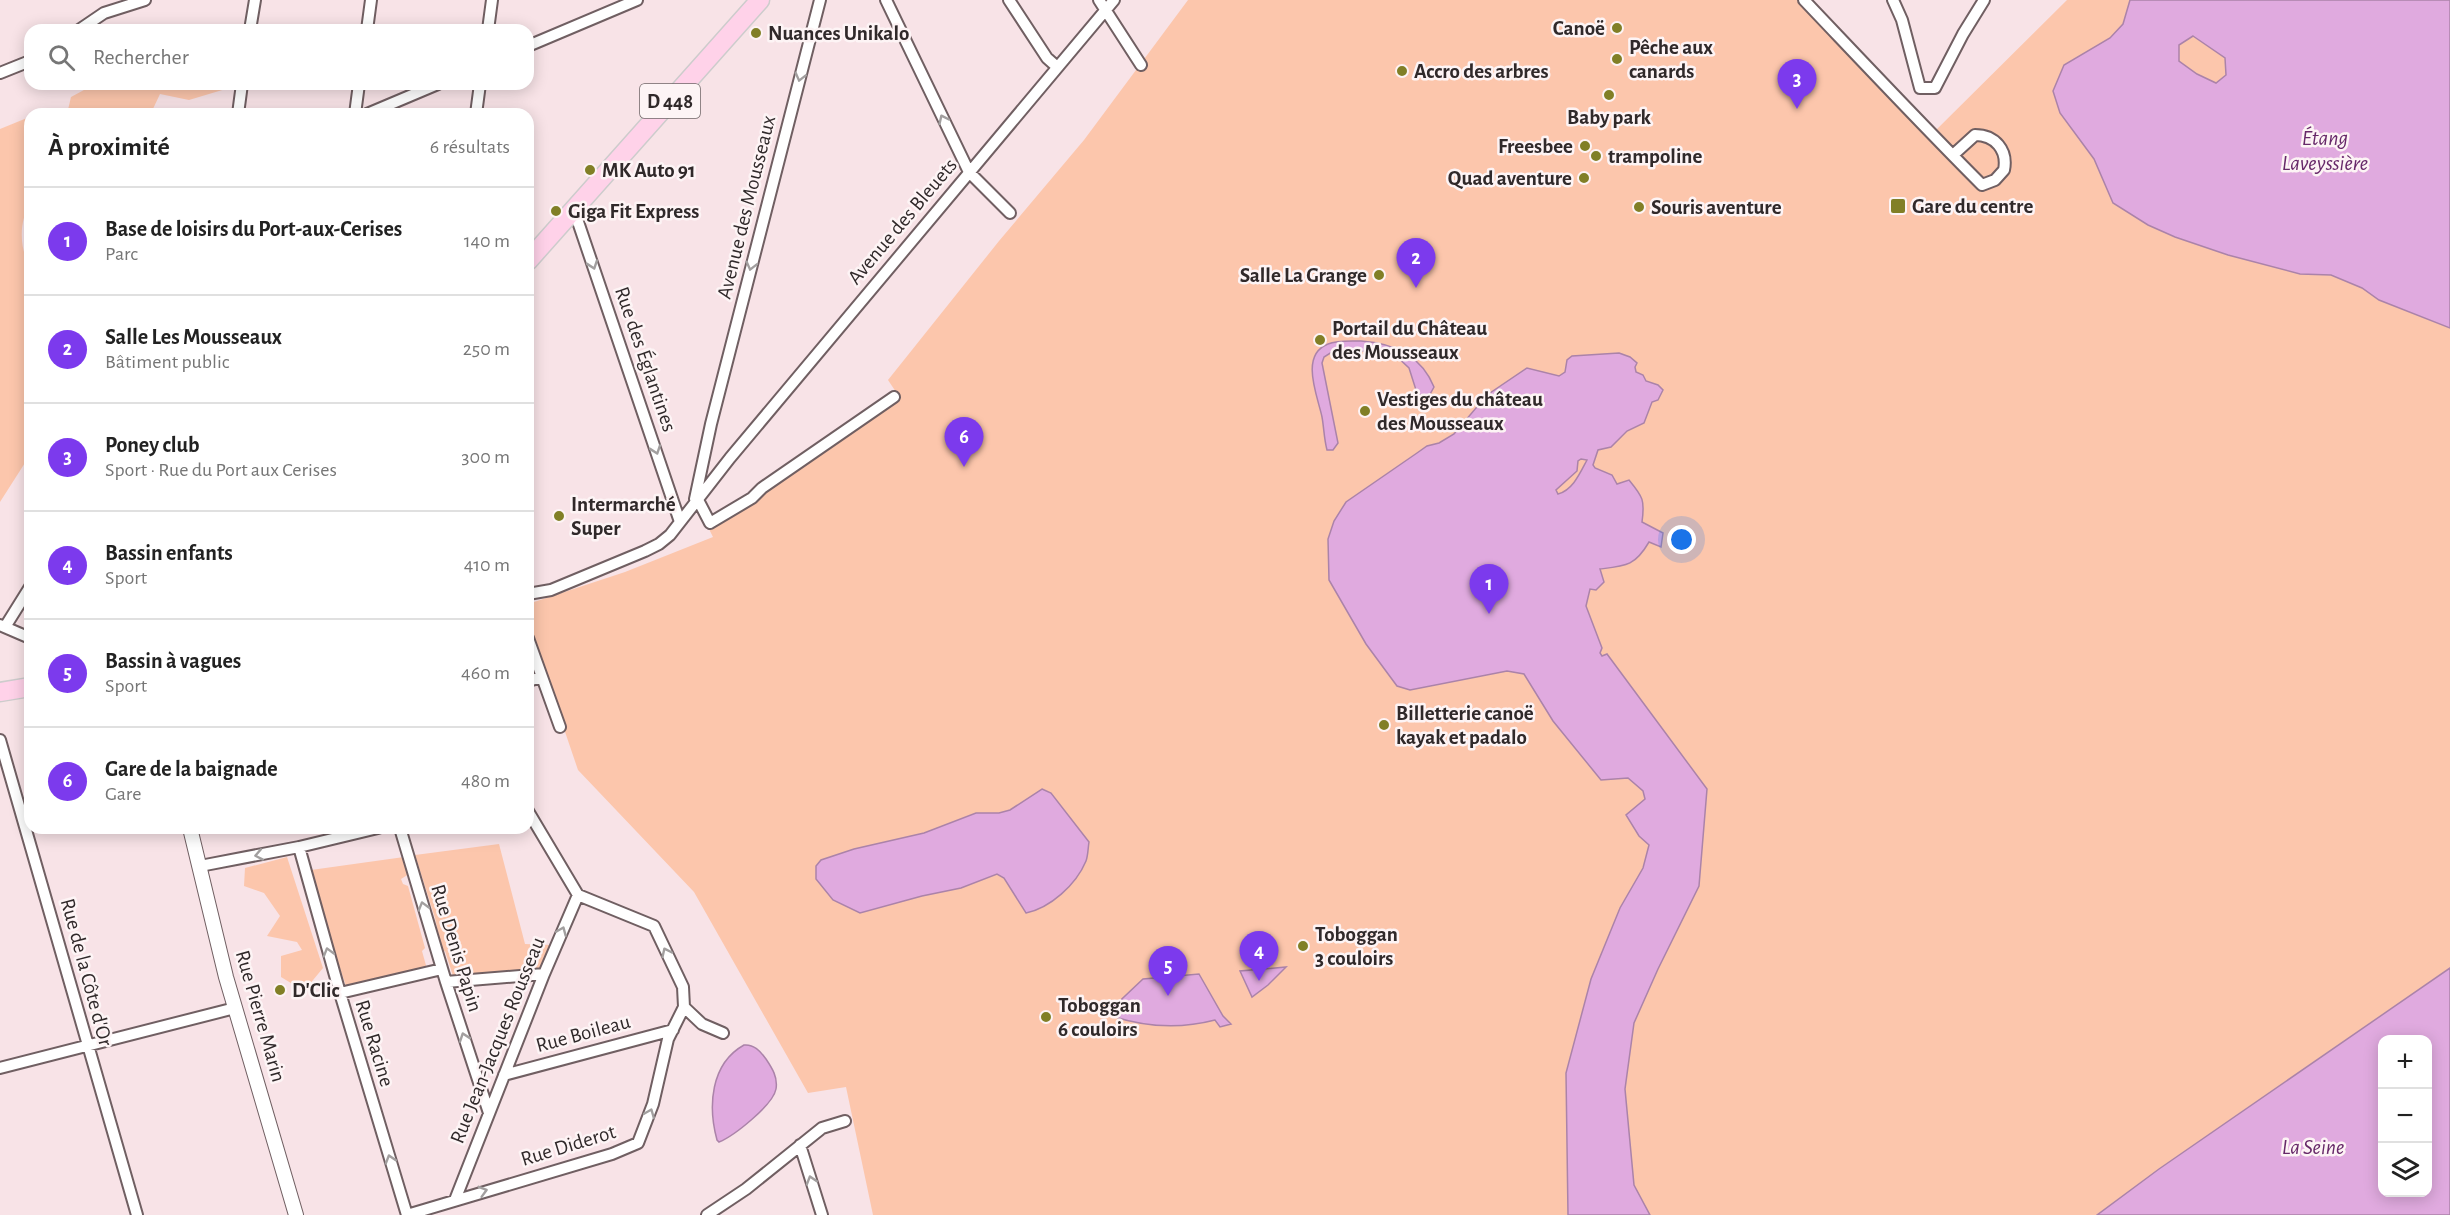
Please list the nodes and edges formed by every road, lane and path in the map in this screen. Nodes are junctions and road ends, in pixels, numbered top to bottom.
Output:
1 (145, 0) edge
2 (255, 0) edge
3 (371, 0) edge
4 (492, 0) edge
5 (637, 0) edge
6 (760, 0) edge
7 (820, 0) edge
8 (886, 0) edge
9 (1010, 0) edge
10 (1099, 0) edge
11 (1114, 0) edge
12 (1804, 0) edge
13 (1893, 0) edge
14 (1984, 0) edge
15 (1105, 10) junction
16 (88, 24) edge
17 (251, 24) edge
18 (368, 24) edge
19 (489, 24) edge
20 (534, 43) edge
21 (24, 63) edge
22 (1141, 65) dead end
23 (1056, 66) junction
24 (0, 73) edge
25 (241, 90) edge
26 (358, 90) edge
27 (424, 90) edge
28 (479, 90) edge
29 (239, 108) edge
30 (356, 108) edge
31 (381, 108) edge
32 (477, 108) edge
33 (1953, 155) junction
34 (969, 172) junction
35 (577, 206) junction
36 (1010, 213) dead end
37 (534, 254) edge
38 (894, 397) dead end
39 (696, 500) junction
40 (680, 522) junction
41 (534, 593) edge
42 (24, 595) edge
43 (2, 626) edge
44 (24, 635) edge
45 (534, 655) edge
46 (542, 677) junction
47 (24, 679) edge
48 (534, 679) edge
49 (0, 681) edge
50 (24, 690) edge
51 (0, 693) edge
52 (560, 727) dead end
53 (0, 740) edge
54 (534, 820) edge
55 (24, 821) edge
56 (28, 834) edge
57 (192, 834) edge
58 (353, 834) edge
59 (402, 834) edge
60 (299, 847) junction
61 (200, 866) junction
62 (578, 895) junction
63 (442, 969) junction
64 (544, 974) junction
65 (446, 982) junction
66 (340, 993) junction
67 (684, 1007) junction
68 (235, 1008) junction
69 (673, 1030) junction
70 (723, 1033) dead end
71 (87, 1046) junction
72 (0, 1068) edge
73 (504, 1075) junction
74 (489, 1113) junction
75 (845, 1122) dead end
76 (800, 1145) junction
77 (455, 1200) junction
78 (137, 1215) edge
79 (296, 1215) edge
80 (407, 1215) edge
81 (707, 1215) edge
82 (822, 1215) edge

1 - 16 street
2 - 17 street
3 - 18 street
4 - 19 street
5 - 20 street
6 - 35 main road, D 448
7 -> 39 street, Avenue des Mousseaux
34 -> 8 street
9 - 23 street
10 - 15 street
11 - 15 street, Avenue des Bleuets
12 - 33 street
13 - 14 street
15 - 22 street
15 - 23 street, Avenue des Bleuets
21 - 24 street
23 - 34 street, Avenue des Bleuets
25 - 29 street
26 - 30 street
27 - 31 street
28 - 32 street
33 - 33 street
34 - 36 street
34 - 39 street, Avenue des Bleuets
35 - 37 main road, D 448
35 -> 40 street, Rue des Églantines
38 - 39 street
39 - 40 street, Avenue des Bleuets
40 - 41 street, Avenue des Bleuets
42 - 43 street
43 - 44 street
45 - 46 street
46 - 48 street
46 - 52 street
47 - 49 main road
50 - 51 main road
53 - 55 street, Rue de la Côte d'Or
54 - 62 street
56 - 71 street, Rue de la Côte d'Or
57 - 61 street, Rue Pierre Marin
58 - 60 street
63 -> 59 street, Rue Denis Papin
60 -> 61 street
66 -> 60 street, Rue Racine
61 - 68 street, Rue Pierre Marin
64 -> 62 street, Rue Jean-Jacques Rousseau
67 -> 62 street
63 - 65 street, Rue Denis Papin
63 - 66 street
64 - 65 street
64 - 73 street, Rue Jean-Jacques Rousseau
74 -> 65 street, Rue Denis Papin
80 -> 66 street, Rue Racine
67 - 69 street, Rue Diderot
67 - 70 street
68 - 71 street
68 - 79 street, Rue Pierre Marin
69 - 73 street, Rue Boileau
77 -> 69 street, Rue Diderot
71 - 72 street
71 - 78 street, Rue de la Côte d'Or
73 - 74 street, Rue Jean-Jacques Rousseau
74 - 77 street, Rue Jean-Jacques Rousseau
75 - 76 street
76 - 81 street
82 -> 76 street
77 - 80 street, Rue Diderot

